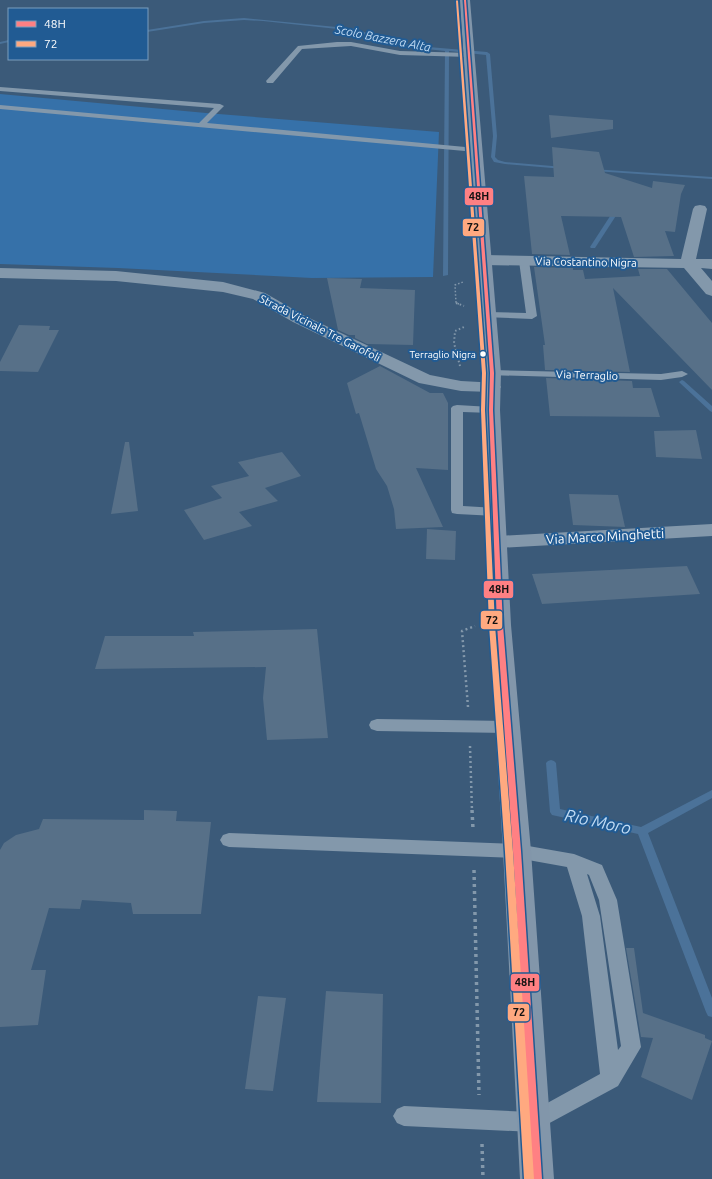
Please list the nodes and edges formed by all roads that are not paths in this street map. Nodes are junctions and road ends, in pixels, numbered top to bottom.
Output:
1 (465, 0) edge
2 (465, 53) junction
3 (270, 81) dead end
4 (0, 89) edge
5 (0, 107) edge
6 (200, 126) junction
7 (467, 150) junction
8 (700, 209) dead end
9 (484, 260) junction
10 (524, 261) junction
11 (688, 263) junction
12 (712, 264) edge
13 (0, 272) edge
14 (712, 291) edge
15 (487, 315) junction
16 (682, 374) dead end
17 (492, 380) junction
18 (492, 410) junction
19 (496, 512) junction
20 (712, 530) edge
21 (498, 542) junction
22 (377, 725) dead end
23 (508, 727) junction
24 (229, 840) dead end
25 (517, 851) junction
26 (404, 1116) dead end
27 (533, 1122) junction
28 (537, 1179) edge

1 - 2 main road
2 - 3 lane
2 - 7 main road
4 - 6 lane
5 - 6 lane
6 - 7 lane
7 - 9 main road
8 - 11 street
9 - 10 street, Via Costantino Nigra
9 - 15 main road
10 - 11 street, Via Costantino Nigra
10 - 15 lane
11 - 12 street, Via Costantino Nigra
11 - 14 street
13 - 17 street, Strada Vicinale Tre Garofoli
15 - 17 main road
16 - 17 lane, Via Terraglio
17 - 18 main road
18 - 19 main road
18 - 19 lane
19 - 21 main road
20 - 21 street, Via Marco Minghetti
21 - 23 main road
22 - 23 lane
23 - 25 main road
24 - 25 lane
25 - 27 main road
25 - 27 lane
26 - 27 lane
27 - 28 main road

